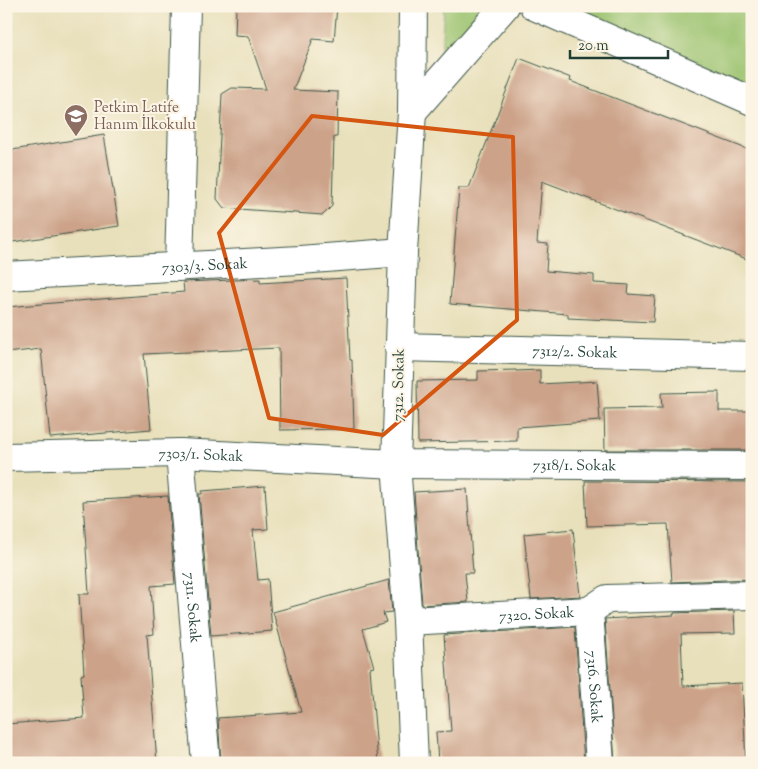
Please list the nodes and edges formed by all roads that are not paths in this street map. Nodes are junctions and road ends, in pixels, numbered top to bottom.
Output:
1 (186, 6) edge
2 (413, 6) edge
3 (505, 6) edge
4 (534, 6) edge
5 (752, 101) edge
6 (412, 112) junction
7 (403, 252) junction
8 (179, 267) junction
9 (6, 276) edge
10 (399, 347) junction
11 (752, 356) edge
12 (180, 452) junction
13 (6, 457) edge
14 (396, 464) junction
15 (752, 466) edge
16 (752, 595) edge
17 (589, 611) junction
18 (408, 621) junction
19 (206, 763) edge
20 (414, 763) edge
21 (600, 763) edge

1 - 8 street
2 - 6 street, 7312. Sokak
3 - 6 street
4 - 5 street
6 - 7 street, 7312. Sokak
7 - 8 street, 7303/3. Sokak
7 - 10 street, 7312. Sokak
8 - 9 street, 7303/3. Sokak
10 - 11 street, 7312/2. Sokak
10 - 14 street, 7312. Sokak
12 - 13 street, 7303/1. Sokak
12 - 14 street, 7303/1. Sokak
12 - 19 street, 7311. Sokak
14 - 15 street, 7318/1. Sokak
14 - 18 street, 7312. Sokak
16 - 17 street, 7320. Sokak
17 - 18 street, 7320. Sokak
17 - 21 street, 7316. Sokak
18 - 20 street, 7312. Sokak

